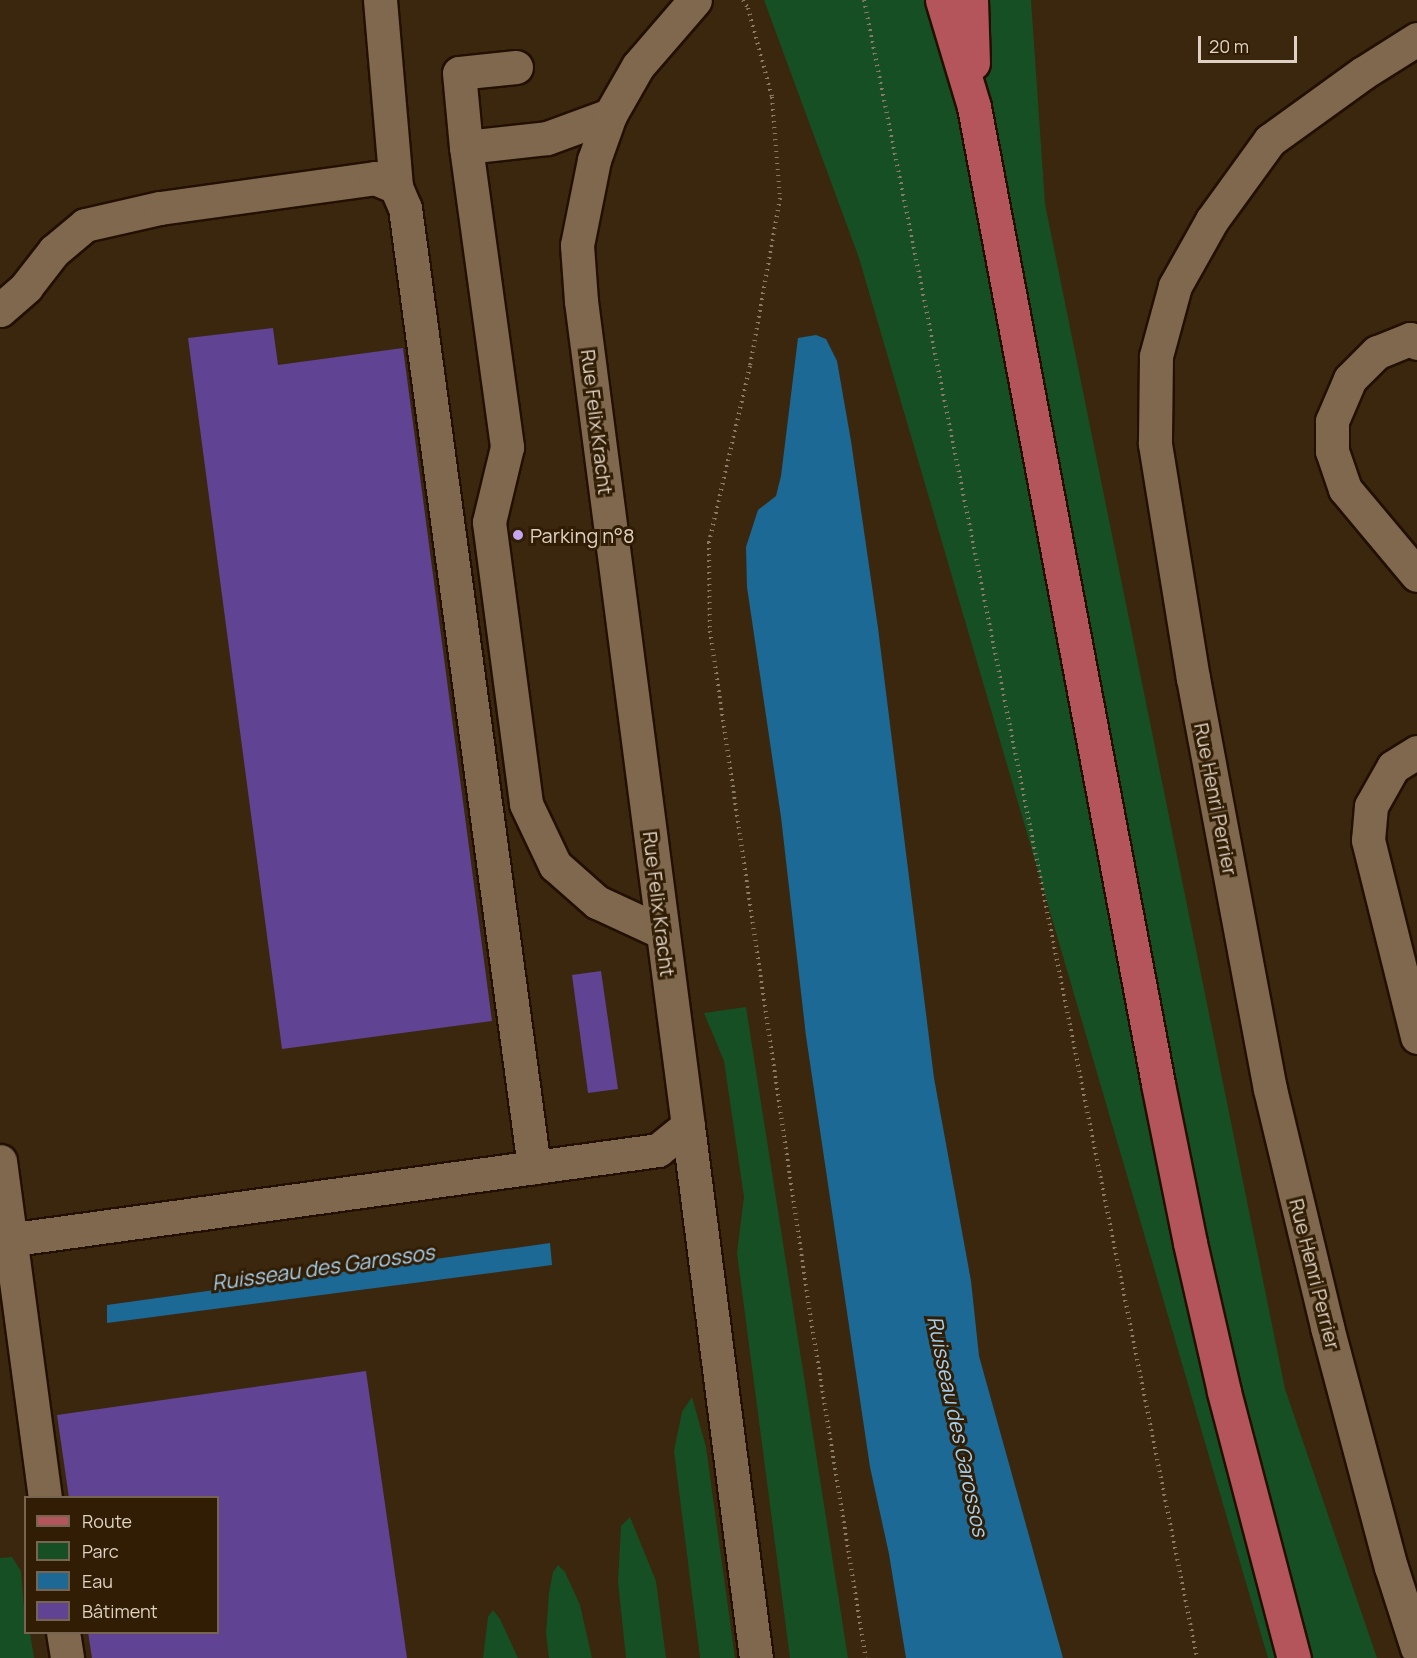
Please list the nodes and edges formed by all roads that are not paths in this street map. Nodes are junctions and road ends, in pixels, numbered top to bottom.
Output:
1 (380, 0) edge
2 (695, 0) edge
3 (942, 0) edge
4 (971, 0) edge
5 (1413, 44) edge
6 (516, 67) dead end
7 (975, 107) junction
8 (610, 115) junction
9 (466, 147) junction
10 (396, 187) junction
11 (0, 310) edge
12 (1417, 343) edge
13 (1417, 575) edge
14 (1417, 752) edge
15 (662, 932) junction
16 (1417, 1037) edge
17 (688, 1126) junction
18 (0, 1161) edge
19 (534, 1167) junction
20 (5, 1241) edge
21 (1370, 1490) junction
22 (45, 1496) edge
23 (1417, 1597) edge
24 (63, 1634) edge
25 (1417, 1648) edge
26 (66, 1658) edge
27 (756, 1658) edge
28 (1294, 1658) edge

1 - 10 street
2 - 8 street, Rue Felix Kracht
3 - 7 main road
4 - 7 main road
5 - 21 street, Rue Henri Perrier
6 - 9 street
7 - 28 main road
8 - 9 street
8 - 15 street, Rue Felix Kracht
9 - 15 street
10 - 11 street
10 - 19 street
12 - 13 street
14 - 16 street
15 - 17 street, Rue Felix Kracht
17 - 19 street
17 - 27 street, Rue Felix Kracht
18 - 20 street
19 - 20 street
20 - 22 street
21 - 23 street
21 - 25 street, Rue Henri Perrier
24 - 26 street

